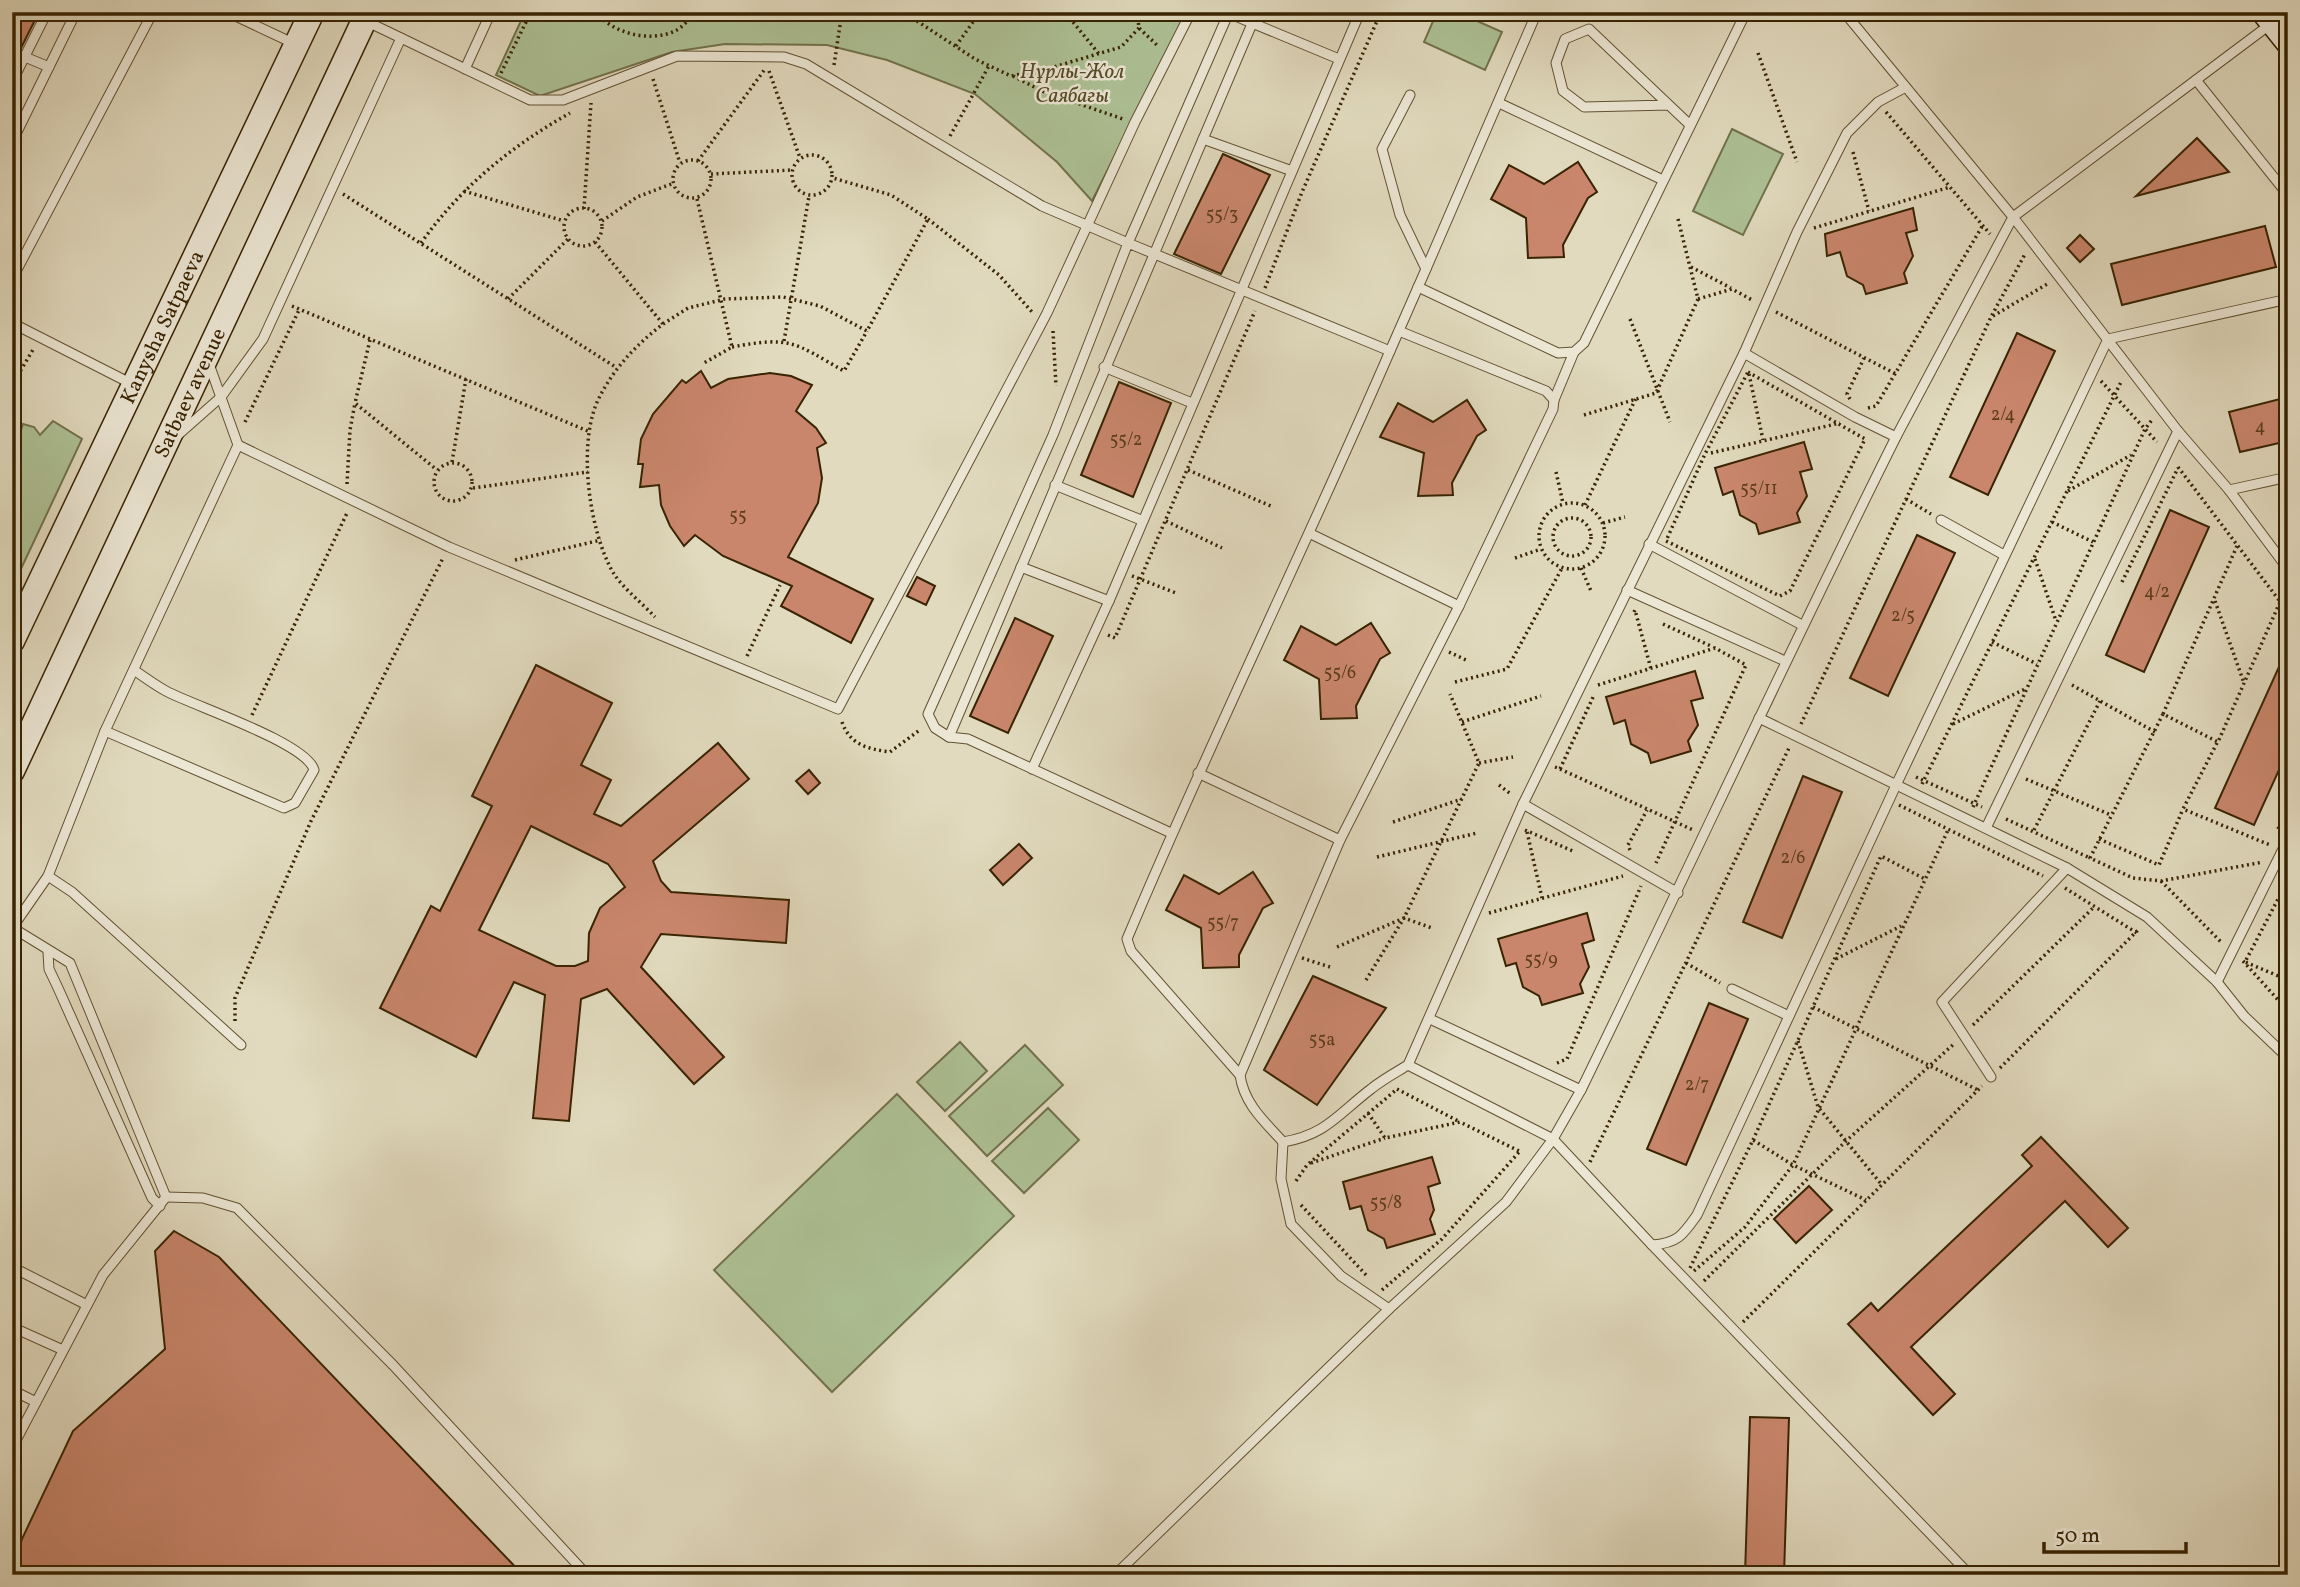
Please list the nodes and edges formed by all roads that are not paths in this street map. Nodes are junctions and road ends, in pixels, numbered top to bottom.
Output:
1 (47, 12) edge
2 (76, 12) edge
3 (153, 12) edge
4 (227, 12) edge
5 (312, 12) edge
6 (491, 12) edge
7 (1191, 12) edge
8 (1257, 12) edge
9 (1360, 12) edge
10 (1538, 12) edge
11 (1746, 12) edge
12 (1844, 12) edge
13 (1228, 13) edge
14 (360, 15) edge
15 (2268, 17) edge
16 (1252, 23) junction
17 (401, 38) junction
18 (2288, 42) edge
19 (296, 45) junction
20 (25, 57) junction
21 (1339, 59) junction
22 (49, 67) junction
23 (465, 69) junction
24 (2196, 80) junction
25 (12, 82) edge
26 (1904, 88) junction
27 (1410, 95) dead end
28 (1499, 103) junction
29 (1669, 105) junction
30 (1690, 125) junction
31 (1203, 139) junction
32 (12, 142) edge
33 (1292, 172) junction
34 (1663, 180) junction
35 (2288, 195) edge
36 (2013, 217) junction
37 (1087, 226) junction
38 (1128, 243) junction
39 (1155, 253) junction
40 (1426, 269) junction
41 (12, 279) edge
42 (1418, 288) junction
43 (1242, 289) junction
44 (2288, 299) edge
45 (12, 323) edge
46 (1399, 331) junction
47 (2108, 339) junction
48 (1390, 351) junction
49 (1574, 352) junction
50 (1744, 353) junction
51 (206, 358) junction
52 (1104, 367) junction
53 (134, 385) junction
54 (221, 397) junction
55 (1554, 400) junction
56 (1192, 403) junction
57 (2178, 431) junction
58 (1896, 437) junction
59 (238, 445) junction
60 (164, 448) junction
61 (2288, 477) edge
62 (1055, 485) junction
63 (2229, 490) junction
64 (1143, 516) junction
65 (1941, 520) road end
66 (1311, 534) junction
67 (1649, 544) junction
68 (2004, 555) junction
69 (1021, 567) junction
70 (2288, 569) edge
71 (1627, 590) junction
72 (1109, 601) junction
73 (1460, 606) junction
74 (1802, 625) junction
75 (12, 641) edge
76 (1785, 661) junction
77 (134, 670) junction
78 (1759, 718) junction
79 (105, 731) junction
80 (949, 737) junction
81 (1032, 769) junction
82 (12, 771) edge
83 (1198, 773) junction
84 (1897, 783) junction
85 (1523, 804) junction
86 (1986, 828) junction
87 (1171, 833) junction
88 (2288, 839) edge
89 (1340, 840) junction
90 (2067, 868) junction
91 (48, 876) junction
92 (1678, 892) junction
93 (13, 928) edge
94 (48, 952) junction
95 (2217, 982) junction
96 (1732, 989) road end
97 (1789, 1016) junction
98 (1430, 1019) junction
99 (238, 1042) road end
100 (2288, 1058) edge
101 (1408, 1065) junction
102 (1240, 1075) junction
103 (1991, 1077) road end
104 (1581, 1090) junction
105 (1552, 1139) junction
106 (1283, 1142) junction
107 (166, 1197) junction
108 (160, 1206) junction
109 (1652, 1245) junction
110 (12, 1267) edge
111 (87, 1305) junction
112 (1389, 1309) junction
113 (12, 1327) edge
114 (63, 1350) junction
115 (12, 1390) edge
116 (36, 1402) junction
117 (12, 1448) edge
118 (2288, 1568) edge
119 (587, 1575) edge
120 (1115, 1575) edge
121 (1970, 1575) edge
122 (2281, 1575) edge

1 - 20 lane
2 - 22 lane
3 - 41 lane
4 - 19 lane
5 - 19 main road, Kanysha Satpaeva
6 - 23 lane
7 - 37 lane
8 - 16 lane
9 - 21 lane
10 - 28 lane
11 - 30 lane
12 - 26 lane
13 - 16 lane
13 - 38 lane
14 - 17 lane
14 - 51 main road, Satbaev avenue
15 - 18 main road
15 - 24 lane
16 - 21 lane
16 - 31 lane
17 - 23 lane
17 - 54 lane
19 - 53 main road, Kanysha Satpaeva
20 - 22 lane
20 - 25 lane
21 - 33 lane
22 - 32 lane
23 - 37 lane
24 - 35 lane
24 - 36 lane
26 - 36 lane
26 - 50 lane
27 - 40 lane
28 - 34 lane
28 - 40 lane
29 - 29 lane
29 - 30 lane
30 - 34 lane
31 - 33 lane
31 - 39 lane
33 - 43 lane
34 - 49 lane
36 - 47 lane
36 - 58 lane
37 - 38 lane
37 - 59 lane
38 - 39 lane
38 - 80 lane
39 - 43 lane
39 - 52 lane
40 - 42 lane
42 - 46 lane
42 - 49 lane
43 - 48 lane
43 - 56 lane
44 - 47 lane
45 - 53 lane
46 - 48 lane
46 - 55 lane
47 - 57 lane
47 - 68 lane
48 - 66 lane
49 - 55 lane
50 - 58 lane
50 - 67 lane
51 - 54 lane
51 - 60 main road, Satbaev avenue
52 - 56 lane
52 - 62 lane
53 - 75 main road, Kanysha Satpaeva
54 - 59 lane
54 - 60 lane
55 - 73 lane
56 - 64 lane
57 - 63 lane
57 - 86 lane
58 - 74 lane
59 - 77 lane
60 - 82 main road, Satbaev avenue
61 - 63 lane
62 - 64 lane
62 - 69 lane
63 - 70 lane
64 - 72 lane
65 - 68 lane
66 - 73 lane
66 - 83 lane
67 - 71 lane
67 - 74 lane
68 - 84 lane
69 - 72 lane
69 - 80 lane
71 - 76 lane
71 - 85 lane
72 - 81 lane
73 - 89 lane
74 - 76 lane
76 - 78 lane
77 - 79 lane
77 - 79 lane
78 - 84 lane
78 - 92 lane
79 - 91 lane
80 - 81 lane
81 - 87 lane
83 - 87 lane
83 - 89 lane
84 - 86 lane
84 - 97 lane
85 - 92 lane
85 - 98 lane
86 - 90 lane
87 - 102 lane
88 - 95 lane
89 - 102 lane
90 - 95 lane
90 - 103 lane
91 - 93 lane
91 - 99 lane
92 - 104 lane
93 - 94 lane
94 - 107 lane
94 - 108 lane
95 - 100 lane
96 - 97 lane
97 - 109 lane
98 - 101 lane
98 - 104 lane
101 - 105 lane
101 - 106 lane
102 - 106 lane
104 - 105 lane
105 - 109 lane
105 - 112 lane
106 - 112 lane
107 - 108 lane
107 - 119 lane
108 - 111 lane
109 - 121 lane
110 - 111 lane
111 - 114 lane
112 - 120 lane
113 - 114 lane
114 - 116 lane
115 - 116 lane
116 - 117 lane
118 - 122 lane

